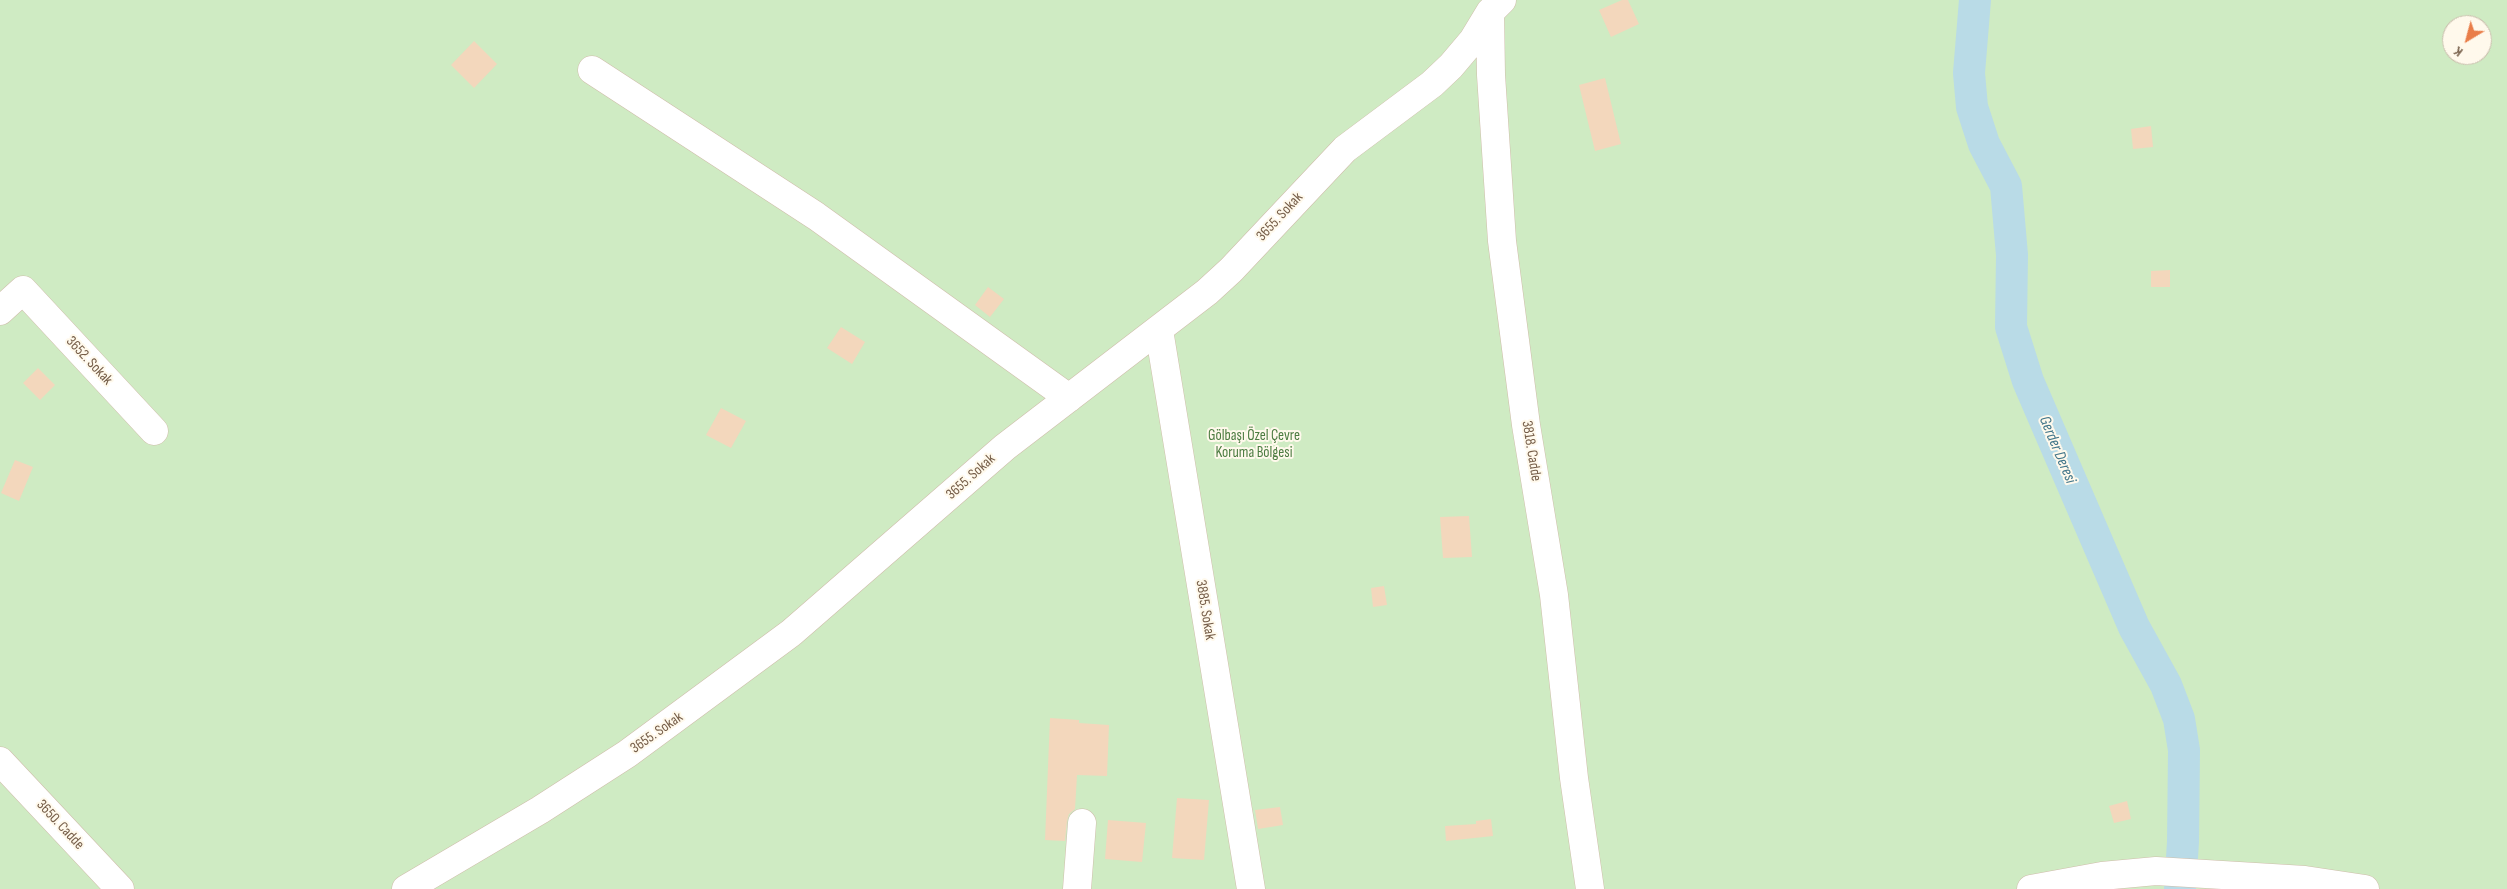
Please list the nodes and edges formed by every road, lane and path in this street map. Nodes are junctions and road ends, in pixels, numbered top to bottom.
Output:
1 (1494, 4) edge
2 (592, 70) dead end
3 (0, 311) edge
4 (1159, 330) junction
5 (1069, 398) junction
6 (154, 431) dead end
7 (0, 761) edge
8 (1082, 823) dead end
9 (2085, 884) edge
10 (120, 889) edge
11 (406, 889) edge
12 (1077, 889) edge
13 (1251, 889) edge
14 (1590, 889) edge
15 (2031, 889) edge
16 (2366, 889) edge

1 - 4 street, 3655. Sokak
1 - 14 street, 3818. Cadde
2 - 5 street
3 - 6 street, 3652. Sokak
4 - 5 street, 3655. Sokak
4 - 13 street, 3885. Sokak
5 - 11 street, 3655. Sokak
7 - 10 street, 3650. Cadde
8 - 12 street
9 - 15 street
9 - 16 street

